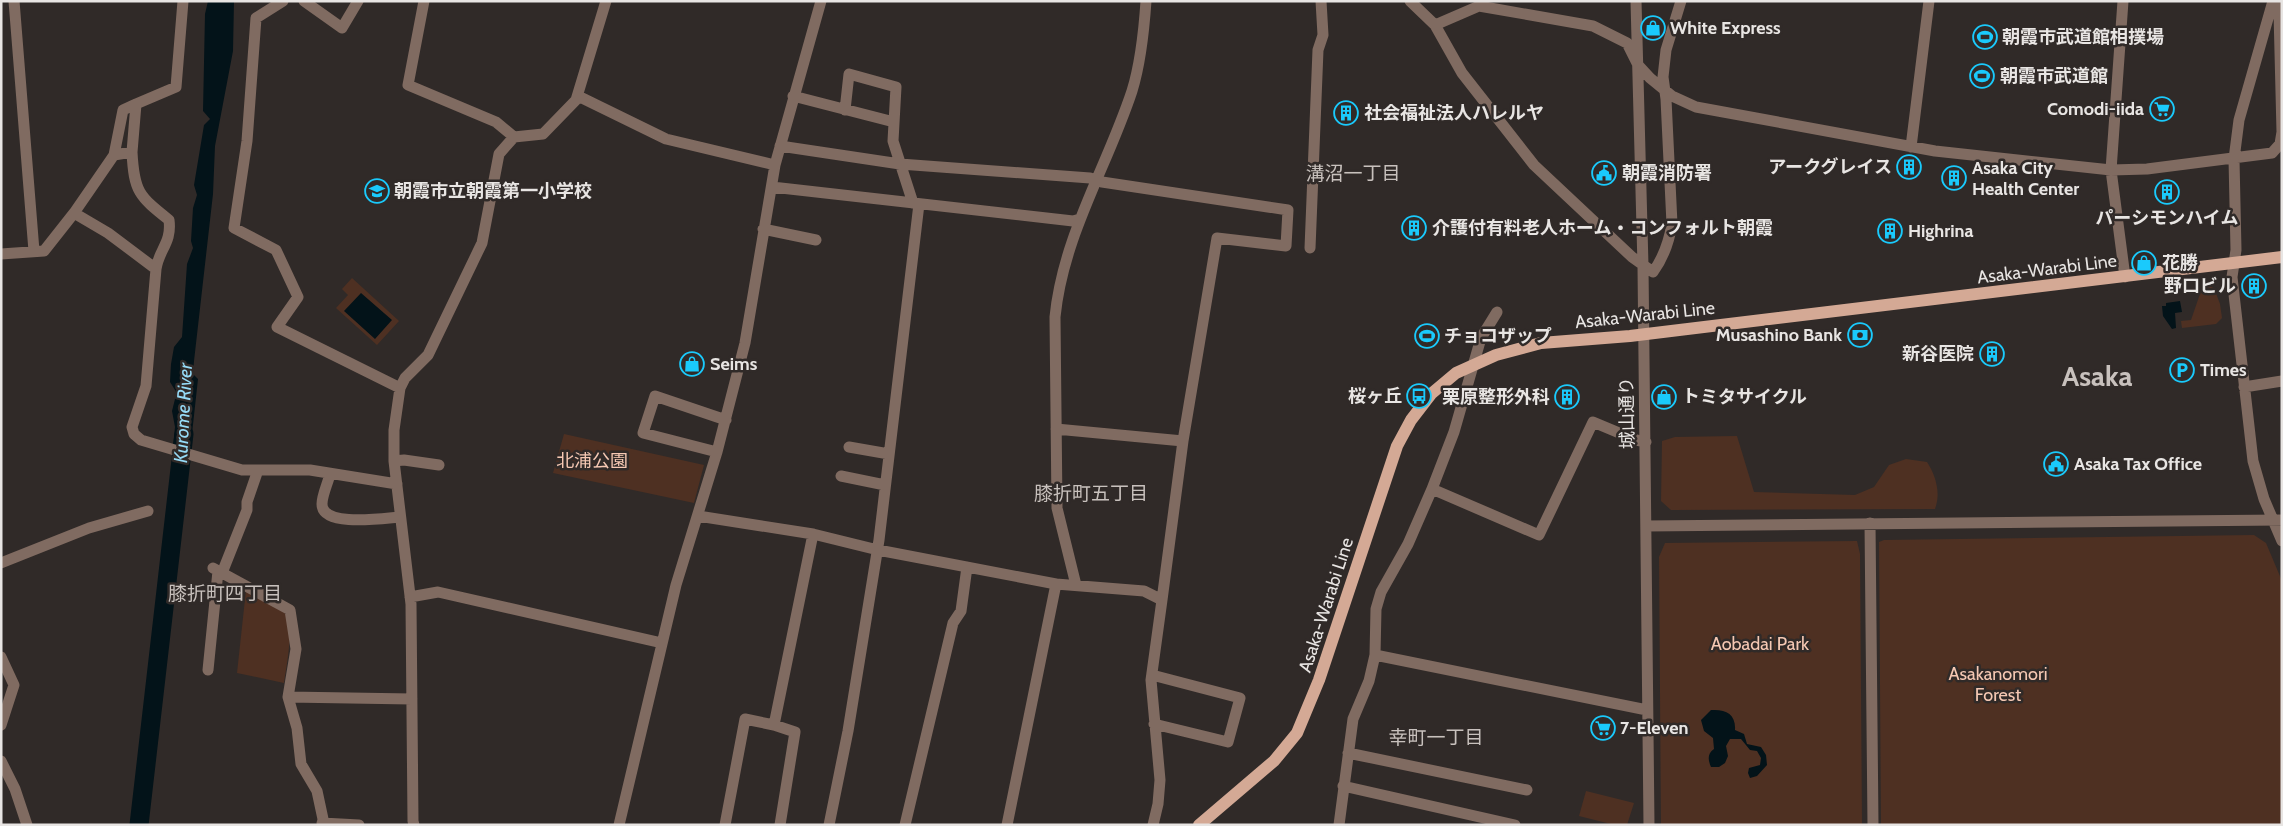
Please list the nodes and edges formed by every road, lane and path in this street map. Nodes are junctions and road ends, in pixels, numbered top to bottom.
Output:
1 (14, 1) edge
2 (184, 1) edge
3 (283, 1) edge
4 (304, 1) edge
5 (358, 1) edge
6 (606, 1) edge
7 (821, 1) edge
8 (1146, 1) edge
9 (1322, 1) edge
10 (1410, 1) edge
11 (1636, 1) edge
12 (1681, 1) edge
13 (1928, 1) edge
14 (2123, 1) edge
15 (2274, 1) edge
16 (423, 2) edge
17 (1485, 4) edge
18 (1435, 24) junction
19 (1638, 65) junction
20 (2281, 81) edge
21 (1665, 89) junction
22 (578, 96) junction
23 (793, 96) junction
24 (136, 104) junction
25 (845, 110) junction
26 (894, 122) junction
27 (2282, 132) edge
28 (514, 137) junction
29 (780, 146) junction
30 (1910, 147) junction
31 (132, 152) junction
32 (114, 155) junction
33 (2234, 159) junction
34 (900, 164) junction
35 (775, 165) junction
36 (2111, 170) junction
37 (1097, 180) junction
38 (772, 187) junction
39 (916, 203) junction
40 (74, 212) junction
41 (1080, 219) junction
42 (763, 229) junction
43 (816, 240) dead end
44 (1310, 248) dead end
45 (34, 251) junction
46 (1, 254) edge
47 (2282, 257) edge
48 (2233, 264) junction
49 (1643, 266) junction
50 (156, 269) junction
51 (2125, 277) junction
52 (1497, 312) dead end
53 (1643, 334) junction
54 (1474, 364) junction
55 (2282, 381) edge
56 (2244, 387) junction
57 (400, 388) junction
58 (726, 420) junction
59 (1056, 429) junction
60 (1183, 441) junction
61 (1646, 442) junction
62 (849, 448) dead end
63 (717, 452) junction
64 (889, 454) junction
65 (394, 461) junction
66 (440, 466) dead end
67 (258, 470) junction
68 (330, 474) junction
69 (841, 476) dead end
70 (396, 484) junction
71 (885, 485) junction
72 (1432, 489) junction
73 (148, 510) dead end
74 (698, 516) junction
75 (400, 517) junction
76 (2277, 520) edge
77 (1870, 523) junction
78 (1646, 526) junction
79 (813, 534) junction
80 (2282, 541) edge
81 (878, 550) junction
82 (1, 563) edge
83 (967, 567) junction
84 (218, 571) junction
85 (1056, 584) junction
86 (1076, 585) junction
87 (410, 597) junction
88 (1162, 600) junction
89 (662, 643) junction
90 (1375, 655) junction
91 (1, 657) edge
92 (208, 670) dead end
93 (1152, 675) junction
94 (288, 697) junction
95 (412, 699) junction
96 (1647, 710) junction
97 (1, 724) edge
98 (1154, 724) junction
99 (774, 725) junction
100 (1348, 753) junction
101 (1, 761) edge
102 (1344, 786) junction
103 (1527, 790) dead end
104 (322, 824) edge
105 (27, 825) edge
106 (359, 825) edge
107 (414, 825) edge
108 (619, 825) edge
109 (725, 825) edge
110 (780, 825) edge
111 (829, 825) edge
112 (905, 825) edge
113 (1007, 825) edge
114 (1153, 825) edge
115 (1199, 825) edge
116 (1339, 825) edge
117 (1515, 825) edge
118 (1648, 825) edge
119 (1873, 825) edge

1 - 45 street
2 - 24 street
3 - 57 street
4 - 5 street
6 - 22 street
7 - 23 street
8 - 37 street
9 - 44 street
10 - 18 street
11 - 19 street, 城山通り
12 - 21 street
13 - 30 street
14 - 36 street
15 - 20 street
15 - 33 street
16 - 28 street
17 - 18 street
17 - 19 street
18 - 49 street
19 - 21 street
19 - 49 street, 城山通り
20 - 27 street
21 - 30 street
21 - 49 street
22 - 28 street
22 - 35 street
23 - 25 street
23 - 29 street
24 - 31 street
24 - 32 street
25 - 26 street
25 - 26 street
26 - 34 street
27 - 33 street
28 - 57 street
29 - 34 street
29 - 35 street
30 - 36 street
31 - 32 street
31 - 50 street
32 - 40 street
33 - 36 street
33 - 48 street
34 - 37 street
34 - 39 street
35 - 38 street
36 - 51 street
37 - 41 street
37 - 60 street
38 - 39 street
38 - 42 street
39 - 41 street
39 - 64 street
40 - 45 street
40 - 50 street
41 - 59 street
42 - 43 street
42 - 58 street
45 - 46 street
47 - 48 main road, Asaka-Warabi Line
48 - 51 main road, Asaka-Warabi Line
48 - 56 street
49 - 53 street, 城山通り
50 - 67 street
51 - 53 main road, Asaka-Warabi Line
52 - 54 street
53 - 54 main road, Asaka-Warabi Line
53 - 61 street, 城山通り
54 - 72 street
54 - 115 main road, Asaka-Warabi Line
55 - 56 street
56 - 76 street
57 - 65 street
58 - 63 street
58 - 63 street
59 - 60 street
59 - 86 street
60 - 88 street
61 - 72 street
61 - 78 street, 城山通り
62 - 64 street
63 - 74 street
64 - 71 street
65 - 66 street
65 - 70 street
67 - 68 street
67 - 84 street
68 - 70 street
68 - 75 street
69 - 71 street
70 - 75 street
71 - 81 street
72 - 90 street
73 - 82 street
74 - 79 street
74 - 89 street
75 - 87 street
76 - 77 street
76 - 80 street
77 - 78 street
77 - 119 street
78 - 96 street, 城山通り
79 - 81 street
79 - 99 street
81 - 83 street
81 - 111 street
83 - 85 street
83 - 112 street
84 - 92 street
84 - 94 street
85 - 86 street
85 - 113 street
86 - 88 street
87 - 89 street
87 - 95 street
88 - 93 street
89 - 108 street
90 - 96 street
90 - 100 street
91 - 97 street
93 - 98 street
93 - 98 street
94 - 95 street
94 - 104 street
95 - 107 street
96 - 118 street, 城山通り
98 - 114 street
99 - 109 street
99 - 110 street
100 - 102 street
100 - 103 street
101 - 105 street
102 - 116 street
102 - 117 street
104 - 106 street

